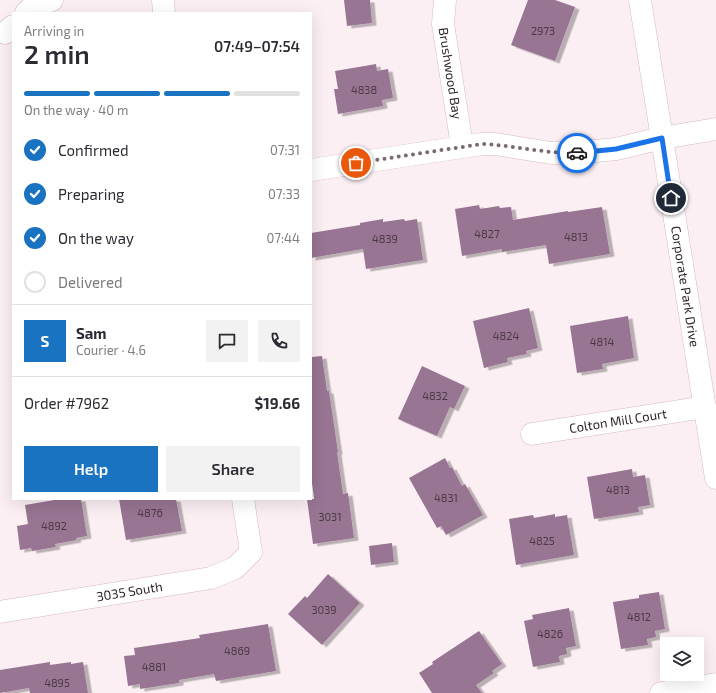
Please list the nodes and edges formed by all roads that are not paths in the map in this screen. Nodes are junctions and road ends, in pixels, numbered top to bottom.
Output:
1 (52, 0) edge
2 (163, 0) edge
3 (445, 0) edge
4 (640, 0) edge
5 (27, 12) edge
6 (164, 12) edge
7 (716, 129) edge
8 (662, 138) junction
9 (462, 146) junction
10 (312, 170) edge
11 (705, 407) junction
12 (532, 434) dead end
13 (716, 478) edge
14 (243, 500) edge
15 (0, 612) edge
16 (716, 684) edge
17 (661, 693) edge

1 - 5 street
2 - 6 street
3 - 9 street, Brushwood Bay
4 - 8 street, Corporate Park Drive
7 - 8 street
8 - 9 street
8 - 11 street, Corporate Park Drive
9 - 10 street
11 - 12 street, Colton Mill Court
11 - 13 street, Corporate Park Drive
14 - 15 street, 3035 South
16 - 17 street

